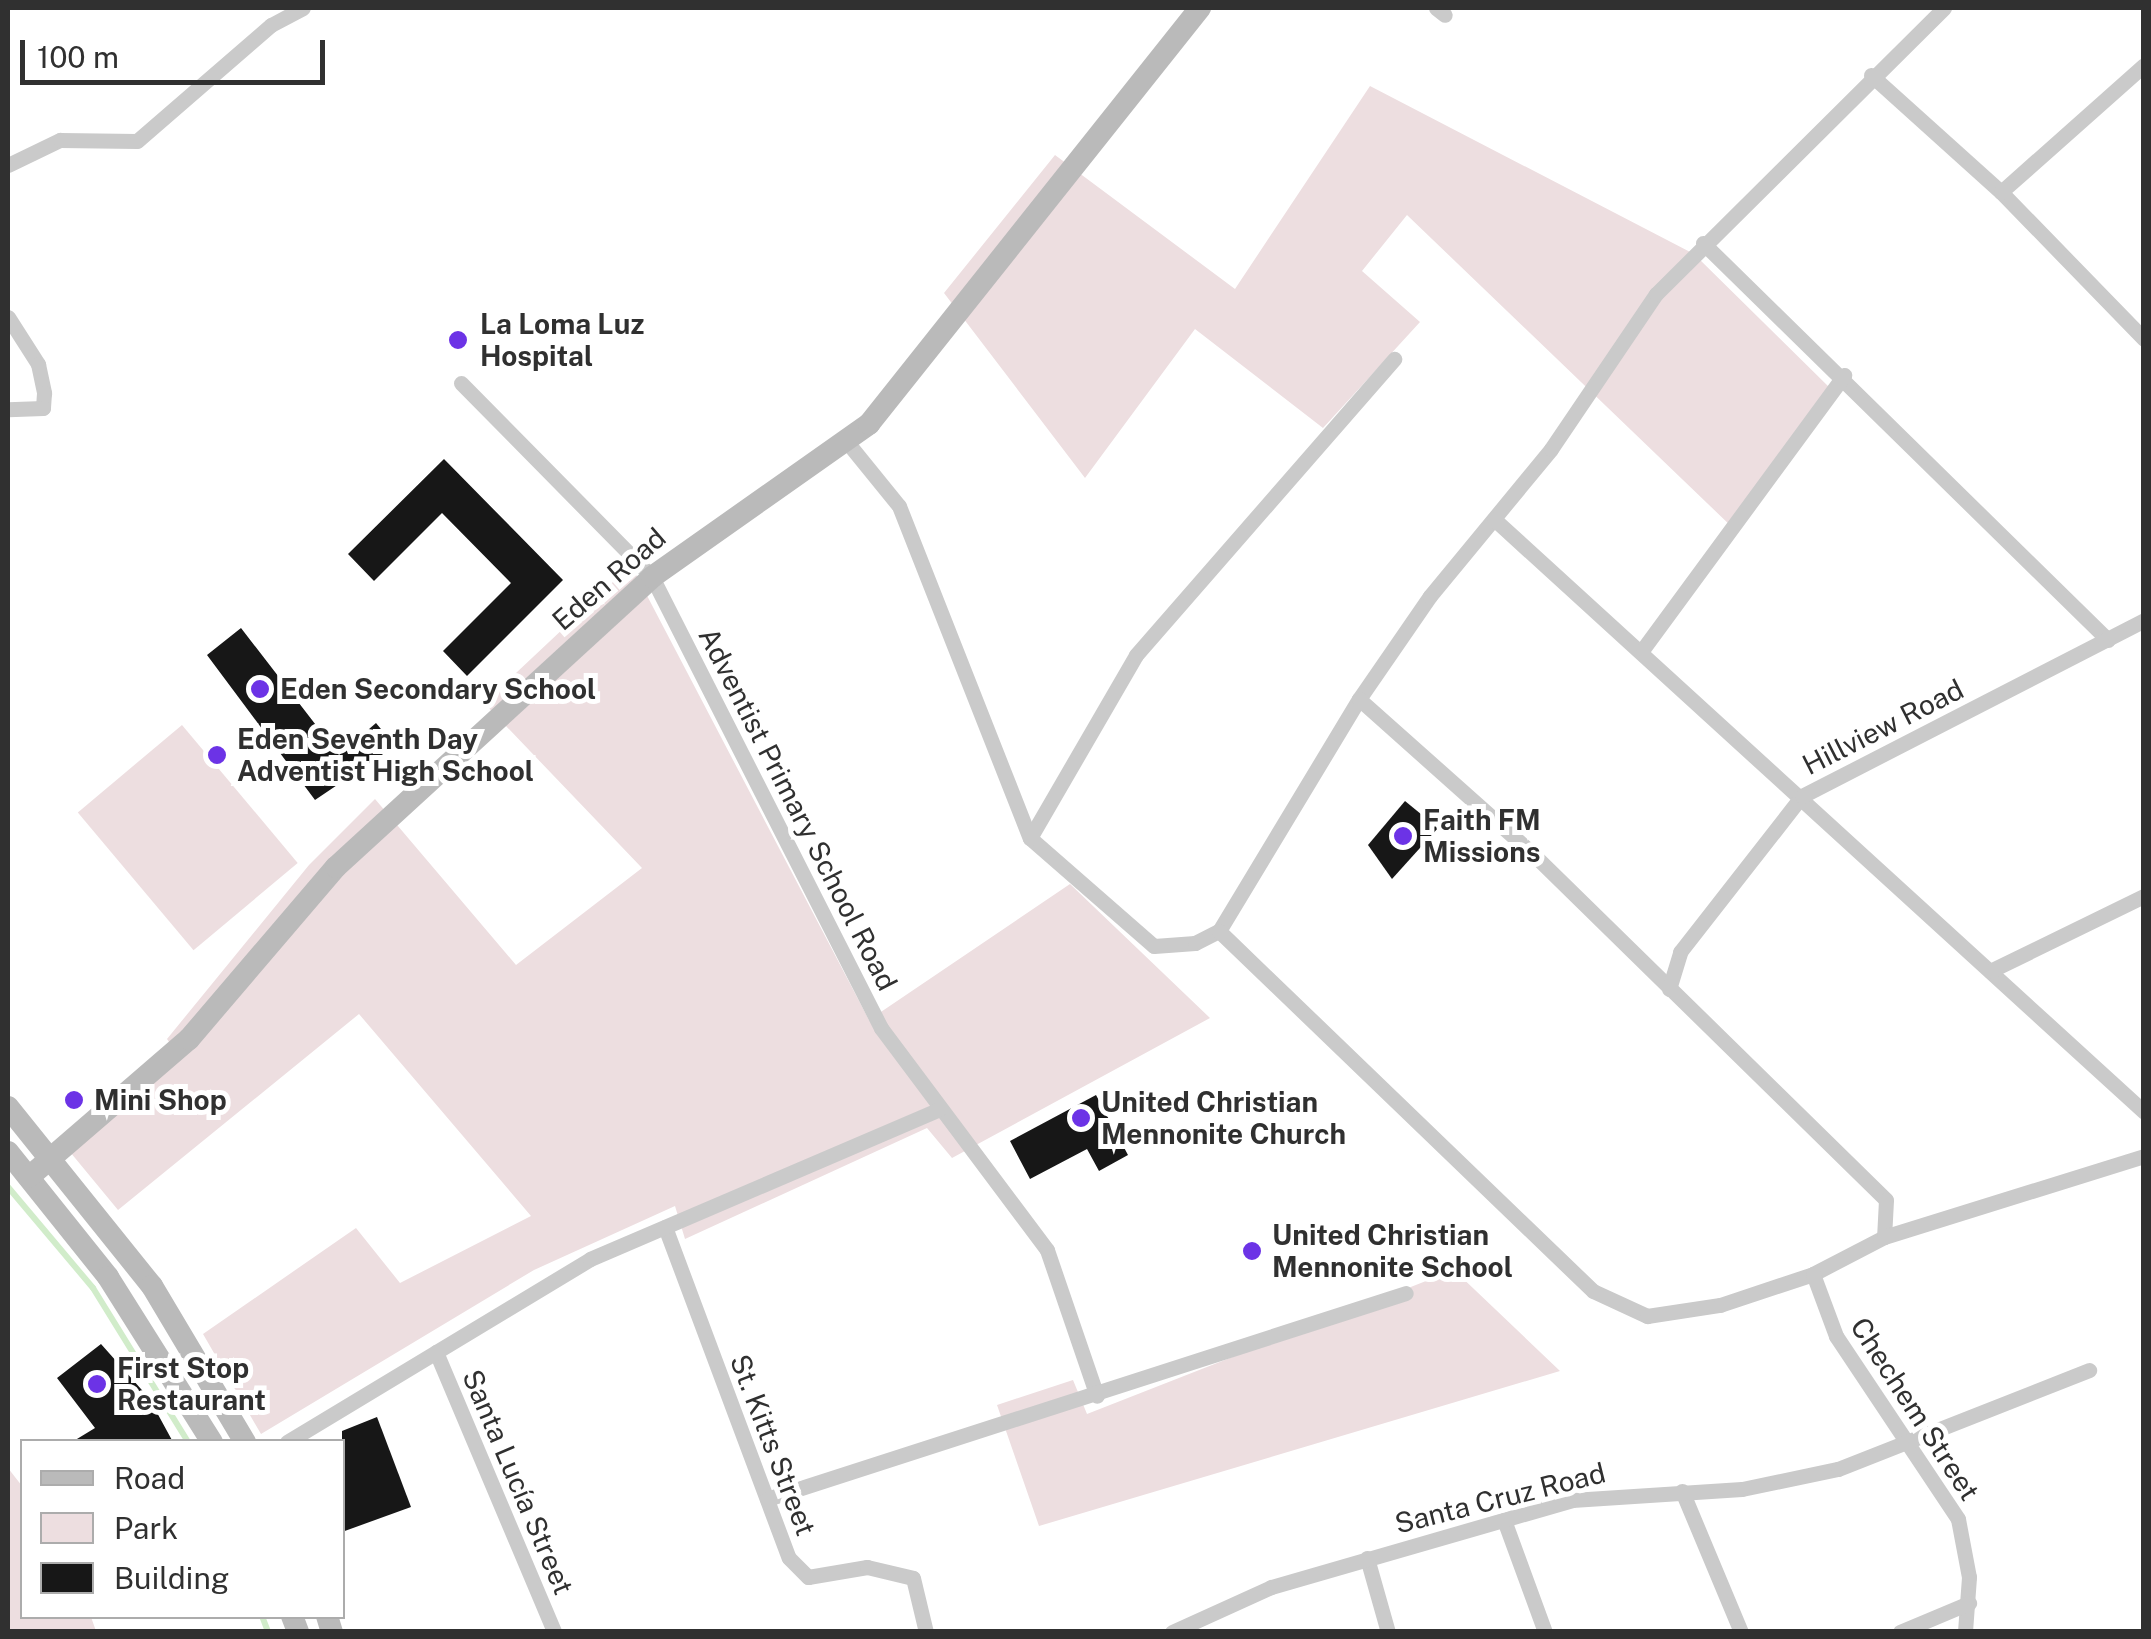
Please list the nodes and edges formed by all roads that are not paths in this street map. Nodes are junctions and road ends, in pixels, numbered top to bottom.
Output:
1 (303, 8) edge
2 (1200, 8) edge
3 (1944, 8) edge
4 (2144, 65) edge
5 (1871, 75) junction
6 (8, 164) edge
7 (2001, 192) junction
8 (1703, 243) junction
9 (8, 317) edge
10 (2144, 340) edge
11 (1394, 359) dead end
12 (1844, 375) junction
13 (461, 383) dead end
14 (8, 409) edge
15 (847, 442) junction
16 (1494, 519) junction
17 (652, 577) junction
18 (2139, 628) edge
19 (2108, 640) junction
20 (1643, 649) junction
21 (1359, 699) junction
22 (1802, 796) junction
23 (1030, 838) junction
24 (2144, 896) edge
25 (1218, 931) junction
26 (1990, 972) junction
27 (1669, 989) junction
28 (8, 1107) edge
29 (938, 1110) junction
30 (2144, 1112) edge
31 (8, 1152) edge
32 (52, 1156) junction
33 (2144, 1156) edge
34 (29, 1177) junction
35 (665, 1227) junction
36 (1884, 1237) junction
37 (1813, 1274) junction
38 (1406, 1293) dead end
39 (436, 1352) junction
40 (2088, 1370) dead end
41 (1097, 1396) junction
42 (210, 1439) edge
43 (244, 1439) edge
44 (292, 1439) edge
45 (1908, 1440) junction
46 (1682, 1491) junction
47 (767, 1499) junction
48 (1504, 1520) junction
49 (1367, 1558) junction
50 (1969, 1604) junction
51 (554, 1632) edge
52 (926, 1632) edge
53 (1172, 1632) edge
54 (1388, 1632) edge
55 (1545, 1632) edge
56 (1742, 1632) edge
57 (1900, 1632) edge
58 (1965, 1632) edge

1 - 6 street
2 - 15 street, Eden Road
3 - 5 street
4 - 7 street
5 - 7 street
5 - 8 street
7 - 10 street
8 - 12 street
8 - 16 street
9 - 14 street
11 - 23 street
12 - 19 street
12 - 20 street
13 - 17 street, Adventist Primary School Road
15 - 17 street, Eden Road
15 - 23 street
16 - 20 street
16 - 21 street
17 - 29 street, Adventist Primary School Road
17 - 32 street, Eden Road
18 - 19 street, Hillview Road
19 - 22 street, Hillview Road
20 - 22 street
21 - 25 street
21 - 27 street
22 - 26 street
22 - 27 street, Hillview Road
23 - 25 street
24 - 26 street
25 - 37 street
26 - 30 street
27 - 36 street
28 - 32 street
29 - 35 street
29 - 41 street, Adventist Primary School Road
31 - 34 street
32 - 34 street, Eden Road
32 - 43 street
33 - 36 street
34 - 42 street
35 - 39 street
35 - 47 street, St. Kitts Street
36 - 37 street
37 - 45 street, Chechem Street
38 - 41 street
39 - 44 street
39 - 51 street, Santa Lucía Street
40 - 45 street, Santa Cruz Road
41 - 47 street
45 - 46 street, Santa Cruz Road
45 - 50 street, Chechem Street
46 - 48 street, Santa Cruz Road
46 - 56 street
47 - 52 street, St. Kitts Street
48 - 49 street, Santa Cruz Road
48 - 55 street
49 - 53 street, Santa Cruz Road
49 - 54 street
50 - 57 street
50 - 58 street, Chechem Street

